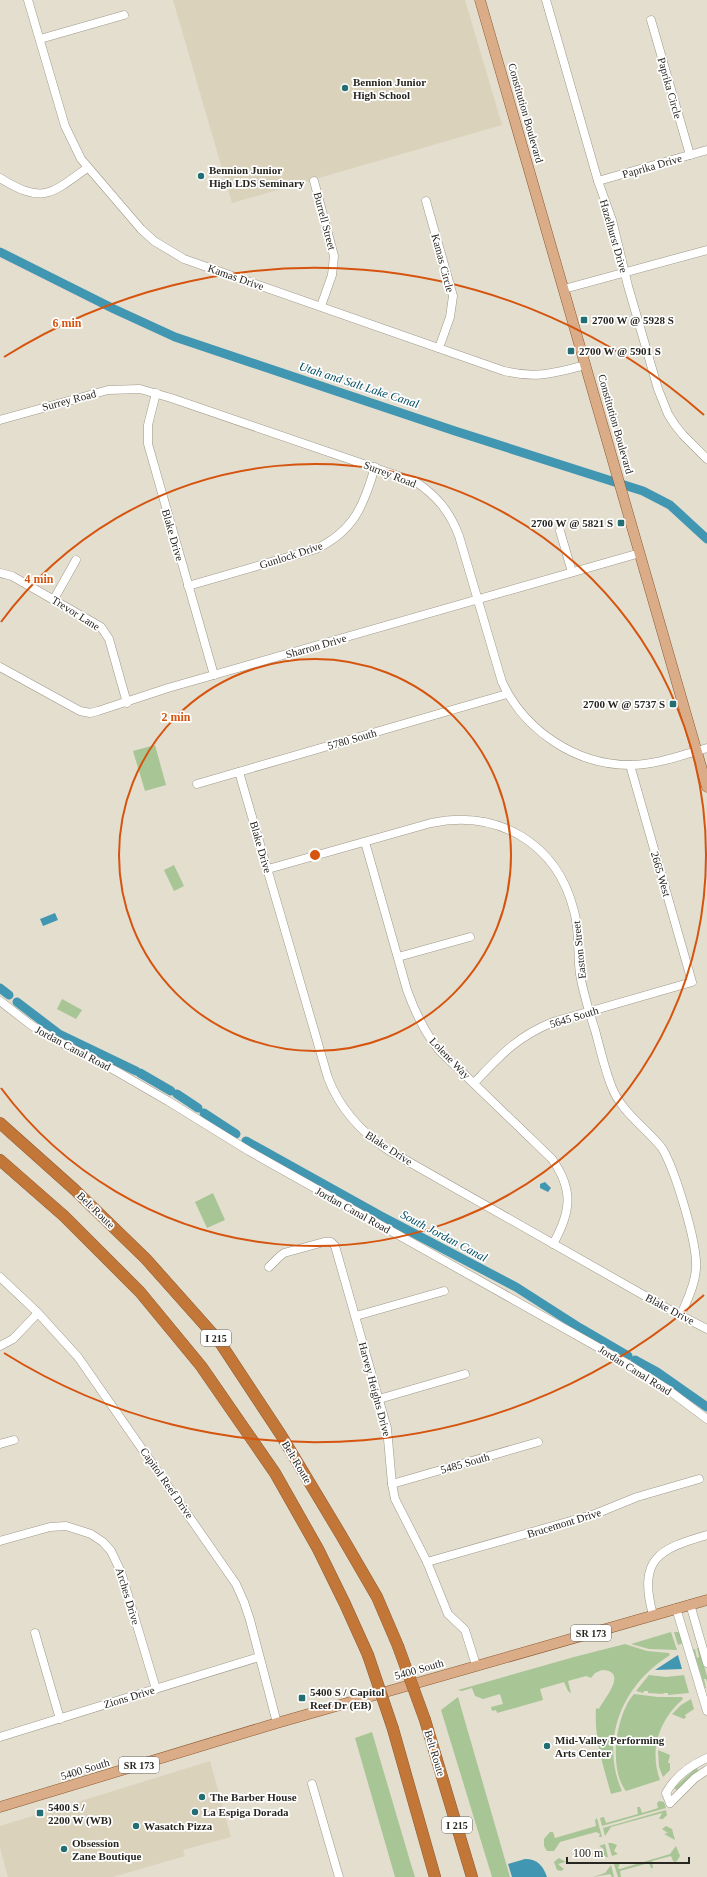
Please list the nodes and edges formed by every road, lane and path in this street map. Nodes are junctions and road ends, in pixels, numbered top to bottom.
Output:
1 (28, 0) edge
2 (480, 0) edge
3 (546, 0) edge
4 (124, 14) dead end
5 (650, 20) dead end
6 (40, 39) junction
7 (707, 150) edge
8 (690, 155) junction
9 (88, 168) junction
10 (0, 178) edge
11 (314, 181) dead end
12 (598, 181) junction
13 (426, 201) dead end
14 (707, 250) edge
15 (625, 273) junction
16 (564, 289) junction
17 (321, 306) junction
18 (439, 348) junction
19 (586, 365) junction
20 (156, 393) junction
21 (0, 420) edge
22 (707, 459) edge
23 (375, 467) junction
24 (560, 531) dead end
25 (640, 553) junction
26 (76, 560) dead end
27 (572, 572) junction
28 (0, 573) edge
29 (188, 586) junction
30 (54, 599) junction
31 (477, 600) junction
32 (0, 667) edge
33 (214, 675) junction
34 (507, 694) junction
35 (127, 703) junction
36 (707, 748) edge
37 (697, 751) junction
38 (630, 765) junction
39 (239, 772) junction
40 (198, 784) dead end
41 (707, 787) edge
42 (365, 842) junction
43 (268, 869) junction
44 (470, 937) dead end
45 (398, 957) junction
46 (692, 982) joint
47 (0, 1001) edge
48 (590, 1012) junction
49 (474, 1083) junction
50 (0, 1123) edge
51 (0, 1160) edge
52 (553, 1244) junction
53 (270, 1267) dead end
54 (0, 1277) edge
55 (444, 1291) dead end
56 (38, 1313) junction
57 (681, 1315) junction
58 (356, 1316) junction
59 (707, 1329) edge
60 (0, 1346) edge
61 (465, 1374) dead end
62 (379, 1399) junction
63 (707, 1419) edge
64 (14, 1440) dead end
65 (538, 1442) dead end
66 (0, 1444) edge
67 (699, 1478) dead end
68 (392, 1484) junction
69 (707, 1535) edge
70 (0, 1541) edge
71 (427, 1562) junction
72 (707, 1600) edge
73 (690, 1604) junction
74 (676, 1608) junction
75 (653, 1615) junction
76 (35, 1633) dead end
77 (259, 1657) junction
78 (707, 1663) edge
79 (476, 1665) junction
80 (156, 1689) junction
81 (707, 1712) edge
82 (60, 1718) junction
83 (277, 1722) junction
84 (0, 1737) edge
85 (707, 1758) edge
86 (707, 1770) edge
87 (312, 1784) dead end
88 (0, 1807) edge
89 (339, 1877) edge
90 (435, 1877) edge
91 (472, 1877) edge

1 - 6 street, Kamas Drive
2 - 16 main road, Constitution Boulevard
3 - 12 street, Hazelhurst Drive
4 - 6 street
5 - 8 street, Paprika Circle
6 - 9 street, Kamas Drive
7 - 8 street, Paprika Drive
8 - 12 street, Paprika Drive
9 - 10 street
9 - 17 street, Kamas Drive
11 - 17 street, Burrell Street
12 - 15 street, Hazelhurst Drive
13 - 18 street, Kamas Circle
14 - 15 street
15 - 16 street
15 - 22 street, Hazelhurst Drive
16 - 19 main road, Constitution Boulevard
17 - 18 street, Kamas Drive
18 - 19 street, Kamas Drive
19 - 25 main road, Constitution Boulevard
20 - 21 street, Surrey Road
20 - 23 street, Surrey Road
20 - 29 street, Blake Drive
23 - 29 street, Gunlock Drive
23 - 31 street, Surrey Road
24 - 27 street
25 - 27 street, Sharron Drive
25 - 37 main road, Constitution Boulevard
26 - 30 street
27 - 31 street, Sharron Drive
28 - 30 street, Trevor Lane
29 - 33 street, Blake Drive
30 - 35 street, Trevor Lane
31 - 33 street, Sharron Drive
31 - 34 street, Surrey Road
32 - 35 street, Sharron Drive
33 - 35 street, Sharron Drive
34 - 38 street, Surrey Road
34 - 39 street, 5780 South
36 - 37 street, Surrey Road
37 - 38 street, Surrey Road
37 - 41 main road, Constitution Boulevard
38 - 46 street, 2665 West
39 - 40 street, 5780 South
39 - 43 street, Blake Drive
42 - 43 street, Easton Street
42 - 45 street, Lolene Way
42 - 48 street, Easton Street
43 - 52 street, Blake Drive
44 - 45 street
45 - 49 street, Lolene Way
46 - 48 street, 5645 South
47 - 63 street, Jordan Canal Road
48 - 49 street, 5645 South
48 - 57 street, Easton Street
49 - 52 street, Lolene Way
50 - 91 highway, Belt Route / I 215, bridge
51 - 90 highway, I 215, bridge
52 - 57 street, Blake Drive
53 - 58 street, Harvey Heights Drive
54 - 56 street, Capitol Reef Drive
55 - 58 street
56 - 60 street
56 - 77 street, Capitol Reef Drive
57 - 59 street, Blake Drive
58 - 62 street, Harvey Heights Drive
61 - 62 street
62 - 68 street, Harvey Heights Drive
64 - 66 street
65 - 68 street, 5485 South
67 - 71 street, Brucemont Drive
68 - 71 street, Harvey Heights Drive
69 - 75 street
70 - 80 street, Arches Drive
71 - 79 street, Harvey Heights Drive
72 - 73 main road, 5400 South / SR 173
73 - 74 main road, 5400 South / SR 173
73 - 78 street
74 - 75 main road, 5400 South / SR 173
74 - 81 street
75 - 79 main road, 5400 South / SR 173
76 - 82 street
77 - 80 street, Zions Drive
77 - 83 street, Capitol Reef Drive
79 - 83 main road, 5400 South / SR 173
80 - 82 street, Zions Drive
82 - 84 street, Zions Drive
83 - 88 main road, 5400 South / SR 173
85 - 86 street
87 - 89 street

